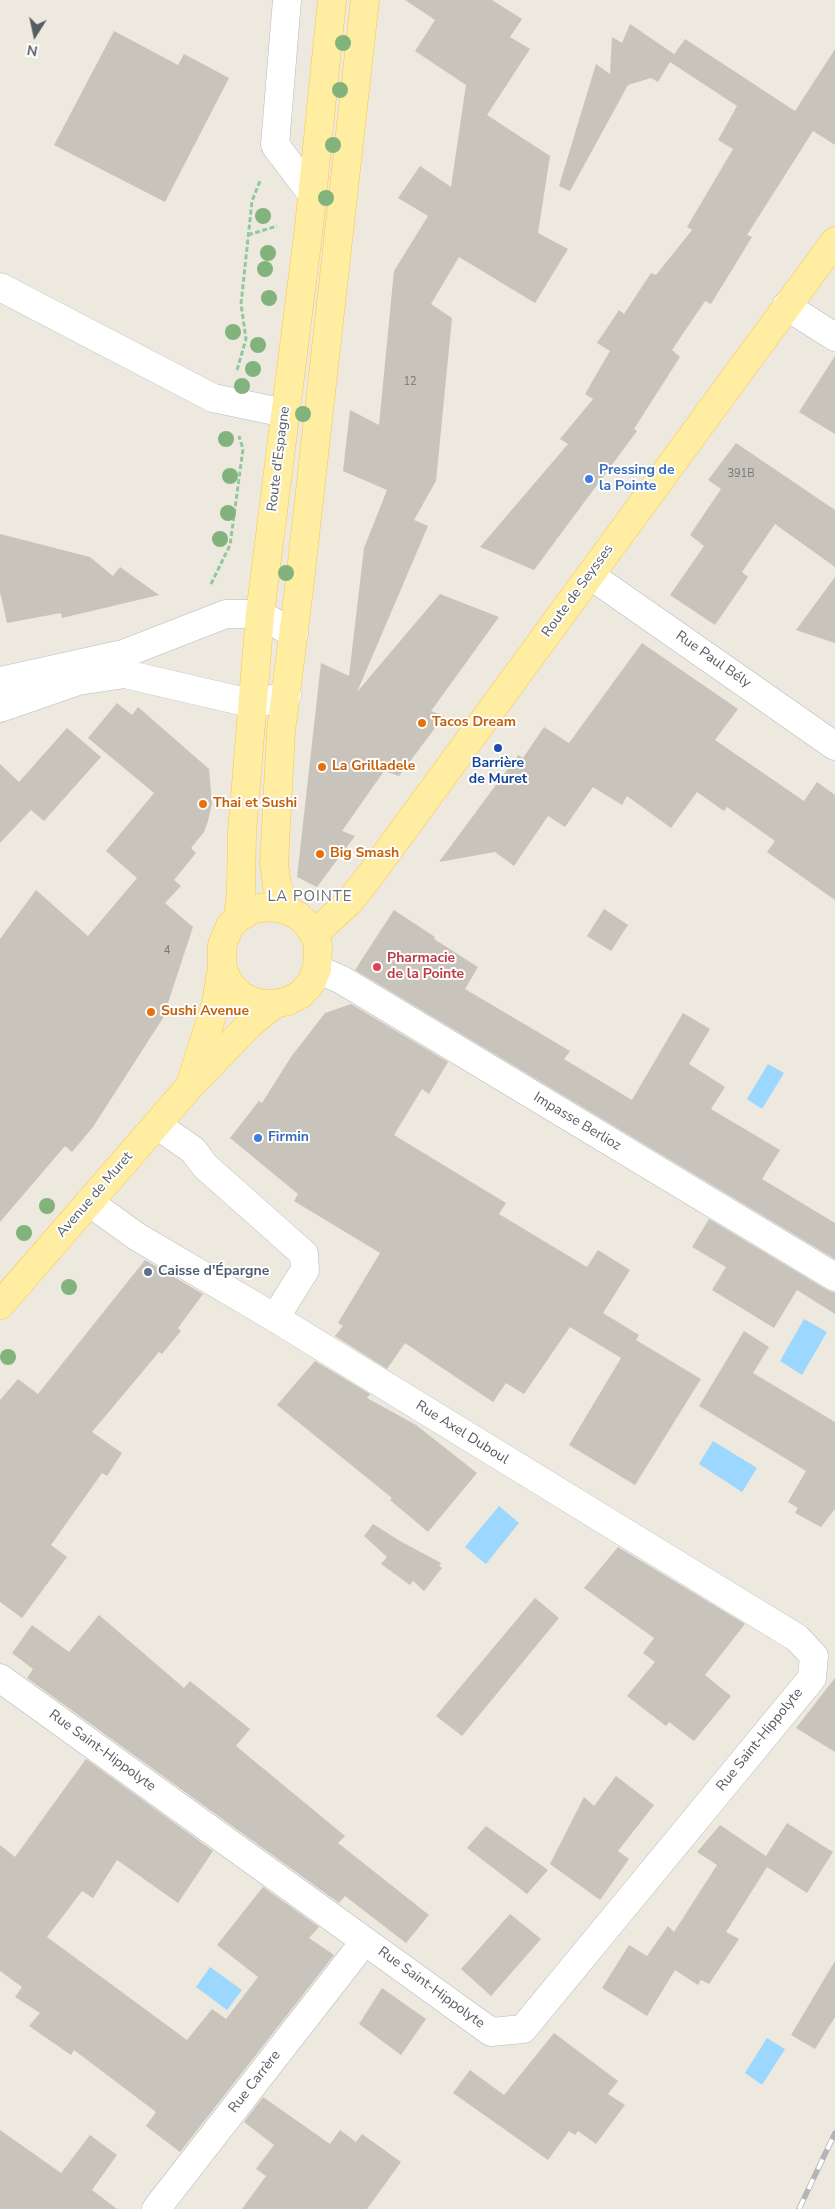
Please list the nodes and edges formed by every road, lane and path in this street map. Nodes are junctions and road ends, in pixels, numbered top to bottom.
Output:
1 (286, 0) edge
2 (332, 0) edge
3 (365, 0) edge
4 (312, 194) junction
5 (284, 224) dead end
6 (248, 235) dead end
7 (835, 241) edge
8 (0, 287) edge
9 (786, 306) junction
10 (835, 337) edge
11 (285, 413) junction
12 (590, 575) junction
13 (260, 614) junction
14 (294, 634) junction
15 (0, 681) edge
16 (287, 695) junction
17 (254, 704) junction
18 (0, 708) edge
19 (835, 746) edge
20 (287, 910) junction
21 (238, 918) junction
22 (314, 934) junction
23 (222, 967) junction
24 (317, 969) junction
25 (274, 1004) junction
26 (190, 1086) junction
27 (157, 1125) junction
28 (89, 1202) junction
29 (835, 1277) edge
30 (0, 1305) edge
31 (275, 1318) junction
32 (0, 1678) edge
33 (812, 1678) joint
34 (354, 1955) dead end
35 (156, 2209) edge

1 - 4 street
2 - 4 main road, Route d'Espagne
3 - 14 main road
4 - 11 main road, Route d'Espagne
5 - 6 path
7 - 9 main road, Route de Seysses
8 - 11 street
9 - 10 street
9 - 12 main road, Route de Seysses
11 - 13 main road, Route d'Espagne
12 - 19 street, Rue Paul Bély
12 - 22 main road, Route de Seysses
13 - 14 street
13 - 15 street
13 - 17 main road, Route d'Espagne
14 - 16 main road
16 - 17 street
16 - 20 main road
17 - 18 street
17 - 21 main road, Route d'Espagne
20 - 21 main road
20 - 22 main road
21 - 23 main road
22 - 24 main road
23 - 25 main road
23 - 26 main road, Avenue de Muret
24 - 25 main road
24 - 29 street, Impasse Berlioz
25 - 26 main road, Avenue de Muret
26 - 27 main road, Avenue de Muret
27 - 28 main road, Avenue de Muret
27 - 31 street
28 - 30 main road, Avenue de Muret
28 - 31 street, Rue Axel Duboul
31 - 33 street, Rue Axel Duboul
32 - 33 street, Rue Saint-Hippolyte
34 - 35 street, Rue Carrère

